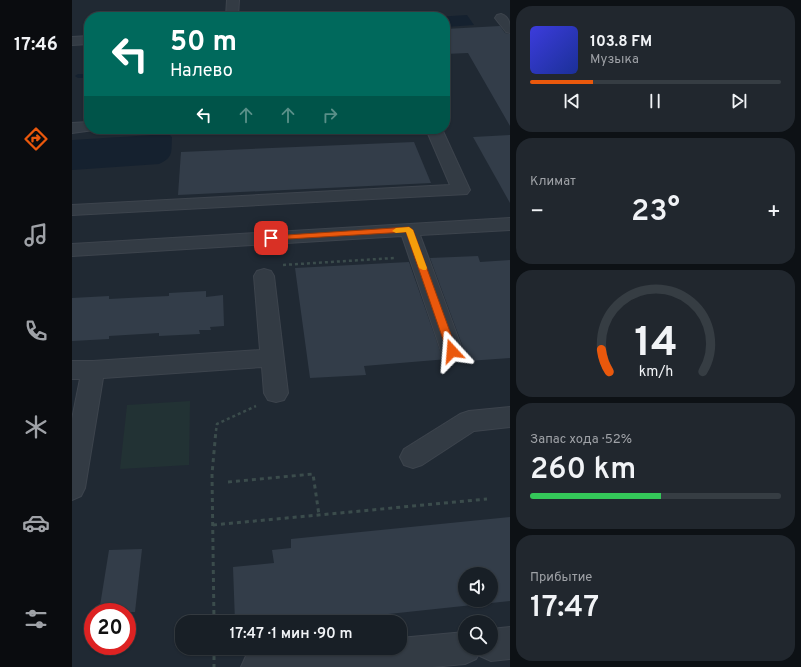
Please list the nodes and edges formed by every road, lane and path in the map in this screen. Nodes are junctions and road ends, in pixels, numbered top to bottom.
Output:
1 (233, 0) edge
2 (233, 12) edge
3 (501, 18) dead end
4 (510, 29) edge
5 (84, 40) edge
6 (72, 41) edge
7 (84, 127) edge
8 (72, 128) edge
9 (436, 134) edge
10 (72, 210) edge
11 (510, 224) edge
12 (409, 230) junction
13 (72, 250) edge
14 (418, 254) junction
15 (264, 276) joint
16 (452, 351) dead end
17 (273, 358) junction
18 (83, 370) edge
19 (276, 393) joint
20 (510, 417) edge
21 (413, 457) dead end
22 (228, 482) dead end
23 (72, 488) edge
24 (487, 499) dead end
25 (319, 515) junction
26 (212, 525) junction
27 (214, 615) edge
28 (510, 643) edge
29 (498, 644) edge
30 (458, 649) edge
31 (214, 655) edge
32 (214, 667) edge
33 (257, 667) edge

1 - 2 lane
3 - 4 lane
5 - 6 lane
7 - 8 lane
9 - 10 lane
11 - 12 lane
12 - 13 lane
12 - 14 lane
14 - 15 path
14 - 16 lane
15 - 17 lane
17 - 18 lane
17 - 19 lane
18 - 23 lane
19 - 26 path
20 - 21 lane
22 - 25 path
24 - 25 path
25 - 26 path
26 - 27 path
28 - 29 lane
30 - 33 lane
31 - 32 path

